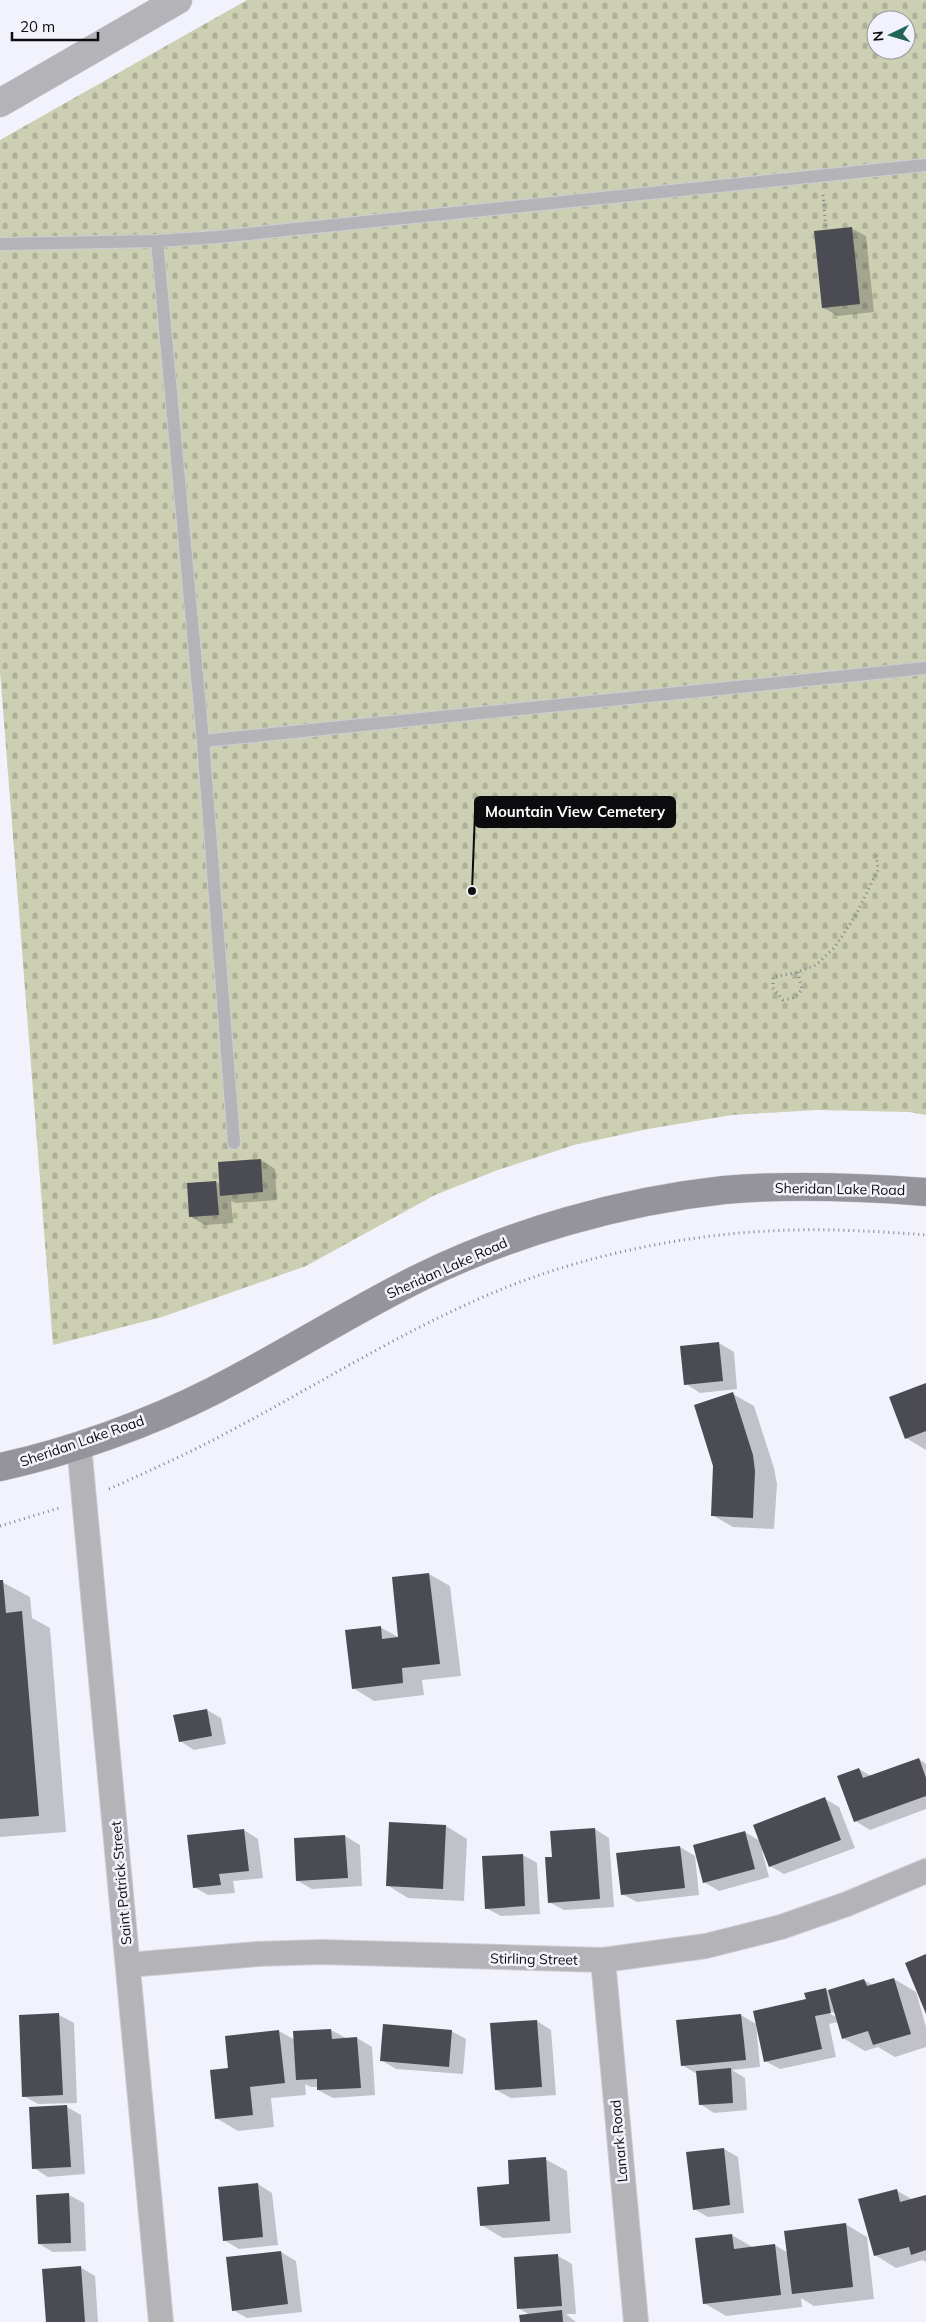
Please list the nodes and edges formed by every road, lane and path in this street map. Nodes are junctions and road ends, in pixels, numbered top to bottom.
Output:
1 (178, 0) edge
2 (0, 103) edge
3 (926, 165) edge
4 (821, 176) junction
5 (826, 229) dead end
6 (157, 241) junction
7 (0, 244) edge
8 (926, 668) edge
9 (203, 740) junction
10 (876, 854) dead end
11 (798, 972) junction
12 (234, 1143) dead end
13 (926, 1192) edge
14 (926, 1236) edge
15 (79, 1444) junction
16 (0, 1467) edge
17 (84, 1500) junction
18 (0, 1526) edge
19 (926, 1871) edge
20 (603, 1960) junction
21 (128, 1965) junction
22 (161, 2322) edge
23 (636, 2322) edge

1 - 2 street
3 - 4 lane
4 - 5 path
4 - 6 lane
6 - 7 lane
6 - 9 lane
8 - 9 lane
9 - 12 lane
10 - 11 path
11 - 11 path
13 - 15 main road, Sheridan Lake Road
14 - 17 path
15 - 16 main road, Sheridan Lake Road
15 - 17 street, Saint Patrick Street
17 - 18 path
17 - 21 street, Saint Patrick Street
19 - 20 street, Stirling Street
20 - 21 street, Stirling Street
20 - 23 street, Lanark Road
21 - 22 street, Saint Patrick Street

